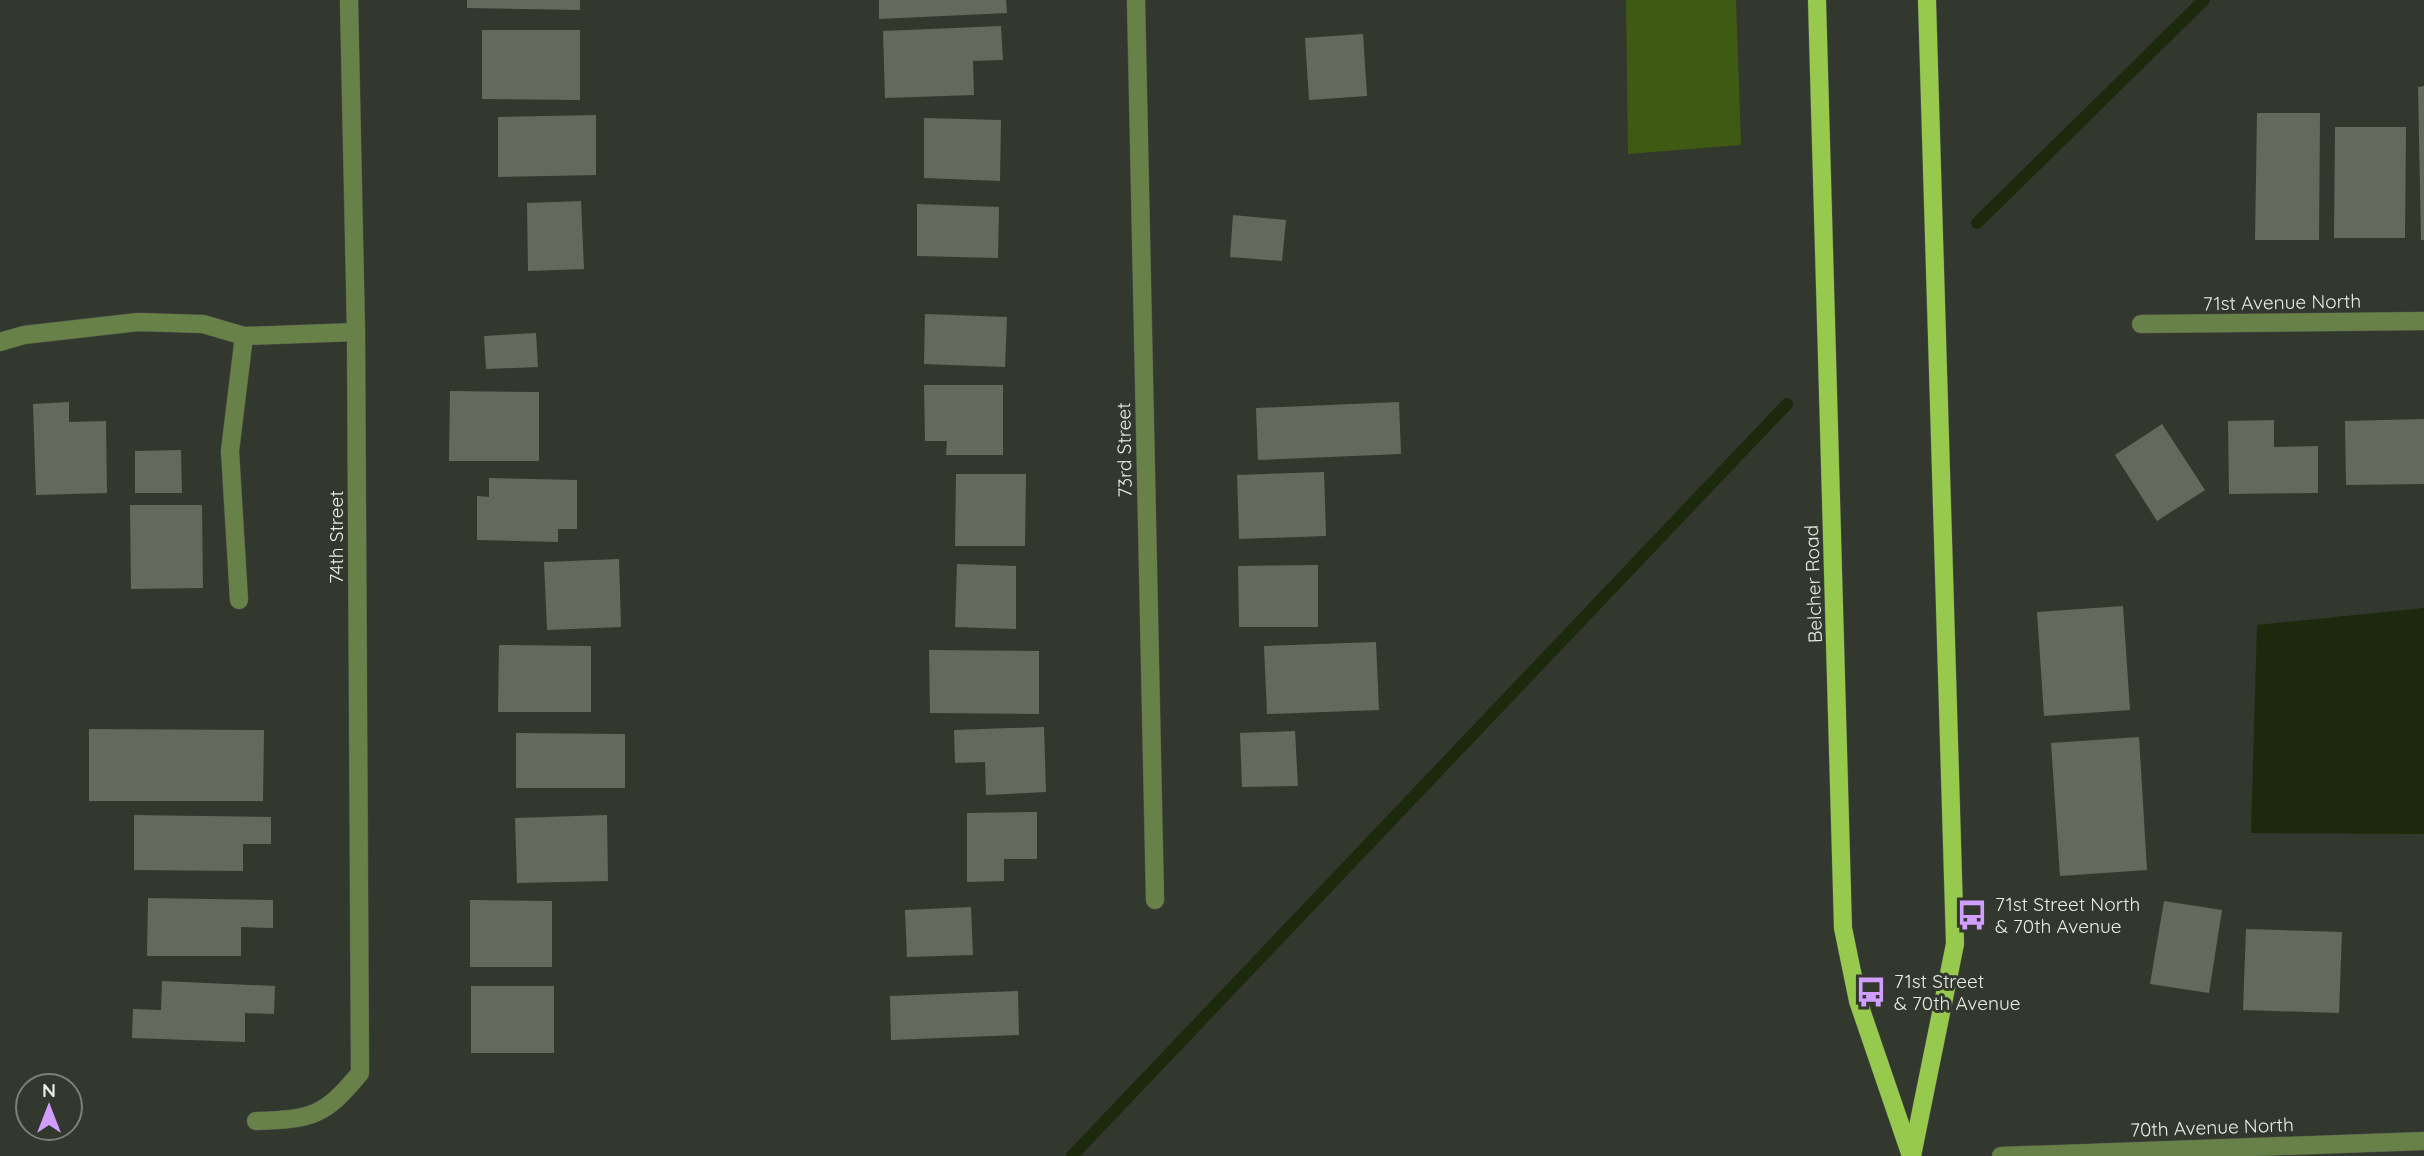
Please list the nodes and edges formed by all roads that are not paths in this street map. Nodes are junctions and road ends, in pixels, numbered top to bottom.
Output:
1 (349, 0) edge
2 (1136, 0) edge
3 (1817, 0) edge
4 (1927, 0) edge
5 (2424, 321) edge
6 (2141, 324) dead end
7 (356, 332) junction
8 (244, 336) junction
9 (0, 342) edge
10 (239, 600) dead end
11 (1155, 900) dead end
12 (256, 1121) dead end
13 (2424, 1141) edge
14 (1912, 1156) edge
15 (2001, 1156) edge

1 - 7 street, 74th Street
2 - 11 street, 73rd Street
3 - 14 main road, Belcher Road
4 - 14 main road, Belcher Road
5 - 6 street, 71st Avenue North
7 - 8 street
7 - 12 street, 74th Street
8 - 9 street
8 - 10 street
13 - 15 street, 70th Avenue North

